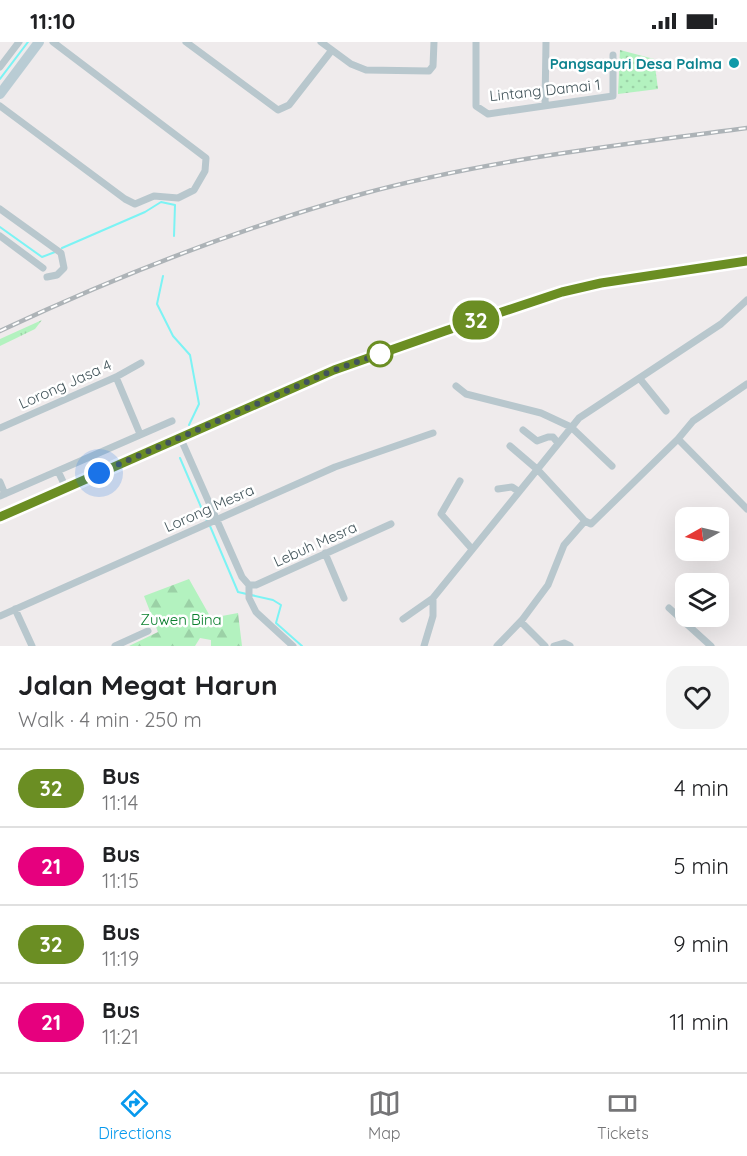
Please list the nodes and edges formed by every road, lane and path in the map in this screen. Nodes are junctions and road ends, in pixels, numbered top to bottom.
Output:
1 (19, 42) edge
2 (39, 42) edge
3 (53, 42) edge
4 (186, 42) edge
5 (321, 42) edge
6 (434, 42) edge
7 (476, 42) edge
8 (546, 42) edge
9 (332, 50) junction
10 (613, 55) dead end
11 (0, 67) edge
12 (0, 94) edge
13 (545, 105) junction
14 (0, 106) edge
15 (0, 209) edge
16 (0, 236) edge
17 (747, 261) edge
18 (43, 268) dead end
19 (47, 277) dead end
20 (747, 300) edge
21 (141, 363) dead end
22 (116, 377) junction
23 (640, 379) junction
24 (747, 384) edge
25 (456, 386) dead end
26 (666, 411) dead end
27 (172, 421) dead end
28 (571, 427) junction
29 (0, 428) edge
30 (523, 430) dead end
31 (433, 433) dead end
32 (141, 434) junction
33 (180, 437) junction
34 (678, 439) junction
35 (558, 443) junction
36 (510, 446) dead end
37 (612, 466) dead end
38 (538, 470) junction
39 (58, 471) junction
40 (460, 481) dead end
41 (0, 482) edge
42 (66, 488) junction
43 (498, 489) dead end
44 (518, 491) junction
45 (3, 495) edge
46 (747, 509) edge
47 (0, 517) edge
48 (214, 520) junction
49 (585, 521) junction
50 (391, 524) dead end
51 (472, 549) junction
52 (326, 554) junction
53 (249, 591) junction
54 (344, 598) dead end
55 (433, 598) junction
56 (15, 609) junction
57 (669, 609) dead end
58 (0, 616) edge
59 (403, 618) dead end
60 (520, 622) junction
61 (148, 631) dead end
62 (33, 646) edge
63 (115, 646) edge
64 (293, 646) edge
65 (424, 646) edge
66 (497, 646) edge
67 (545, 646) edge
68 (554, 646) edge
69 (570, 646) edge
70 (711, 646) edge

1 - 11 street
2 - 12 main road
3 - 14 street
4 - 9 street
5 - 9 street
6 - 9 street
7 - 13 street, Lintang Damai 1
8 - 13 street
10 - 13 street, Lintang Damai 1
15 - 19 street
16 - 18 street
17 - 33 street
20 - 23 street
21 - 22 street, Lorong Jasa 4
22 - 29 street, Lorong Jasa 4
22 - 32 street
23 - 26 street
23 - 28 street
24 - 34 street
25 - 28 street
27 - 32 street
28 - 35 street
28 - 37 street
30 - 35 street
31 - 48 street, Lorong Mesra
32 - 39 street
33 - 42 street
33 - 48 street
34 - 46 street
34 - 49 street
35 - 38 street
36 - 38 street
38 - 44 street
38 - 49 street
39 - 42 street
39 - 45 street
40 - 51 street
41 - 45 street
42 - 47 street
43 - 44 street
44 - 51 street
48 - 53 street
48 - 56 street, Lorong Mesra
49 - 60 street
50 - 52 street, Lebuh Mesra
51 - 55 street
52 - 53 street, Lebuh Mesra
52 - 54 street
53 - 64 street
55 - 59 street
55 - 65 street
56 - 58 street, Lorong Mesra
56 - 62 street
57 - 70 street
60 - 66 street
60 - 67 street
61 - 63 street
68 - 69 street

